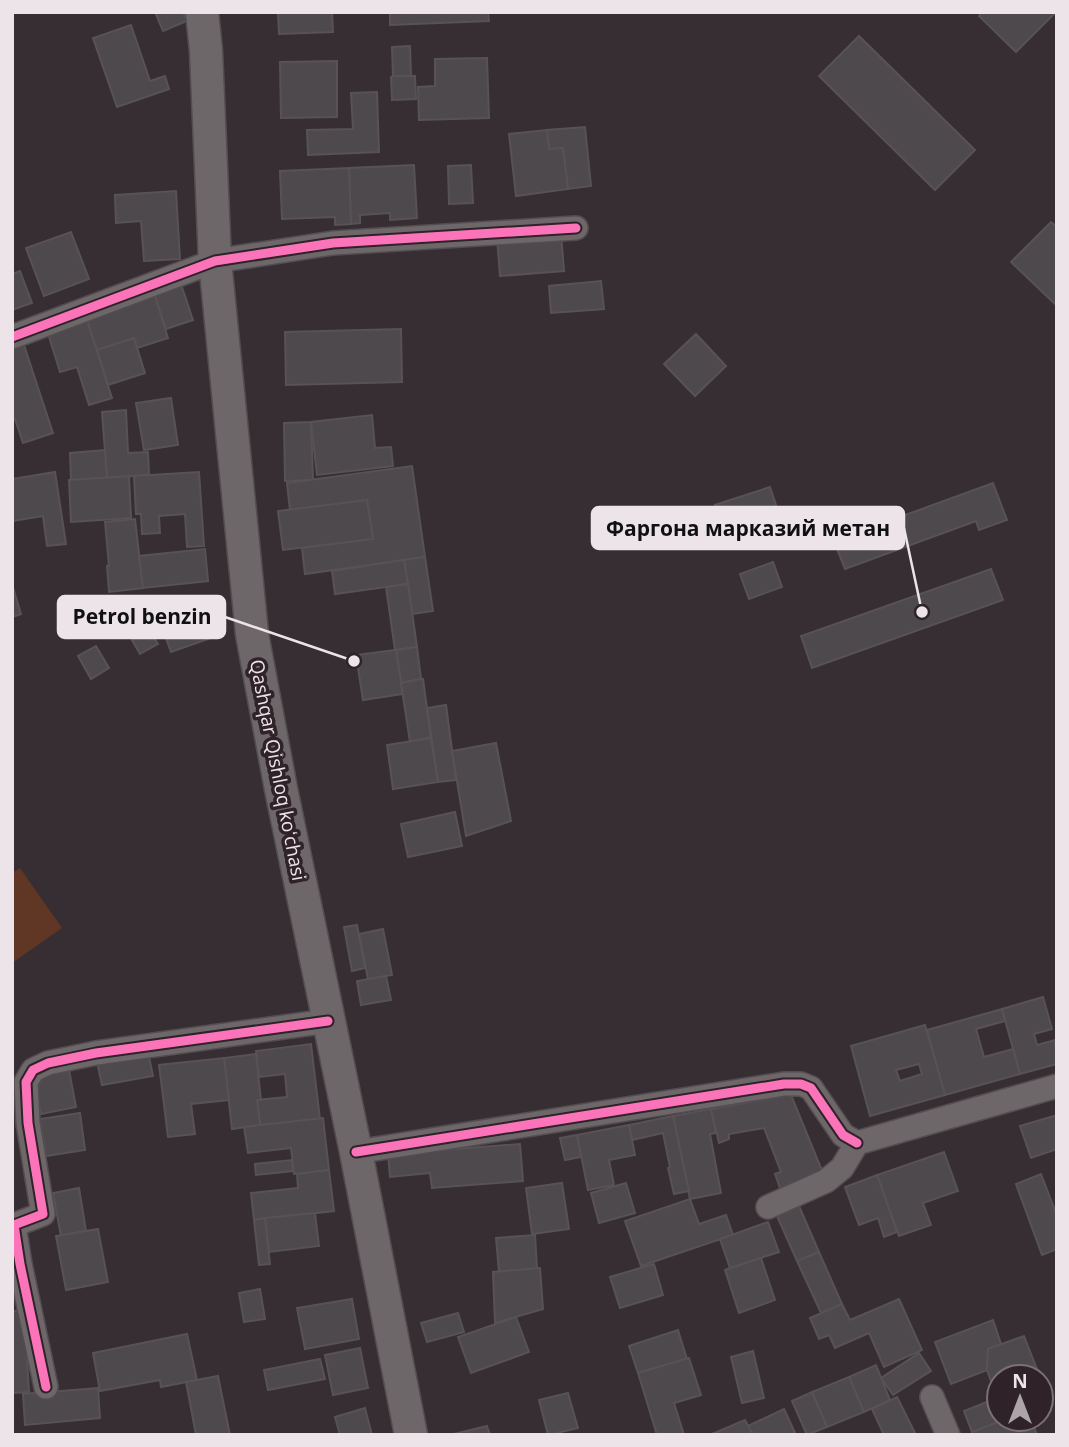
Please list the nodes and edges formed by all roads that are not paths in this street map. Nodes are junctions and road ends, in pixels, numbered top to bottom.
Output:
1 (202, 12) edge
2 (576, 228) dead end
3 (215, 261) junction
4 (12, 337) edge
5 (328, 1021) junction
6 (1057, 1086) edge
7 (856, 1143) junction
8 (356, 1152) junction
9 (768, 1207) dead end
10 (46, 1387) dead end
11 (932, 1397) dead end
12 (411, 1435) edge
13 (948, 1435) edge

1 - 3 main road, Qashqar Qishloq koʻchasi
2 - 3 street
3 - 4 street
3 - 5 main road, Qashqar Qishloq koʻchasi
5 - 8 main road, Qashqar Qishloq koʻchasi
5 - 10 street
6 - 7 street
7 - 8 street
7 - 9 street
8 - 12 main road, Qashqar Qishloq koʻchasi
11 - 13 street

